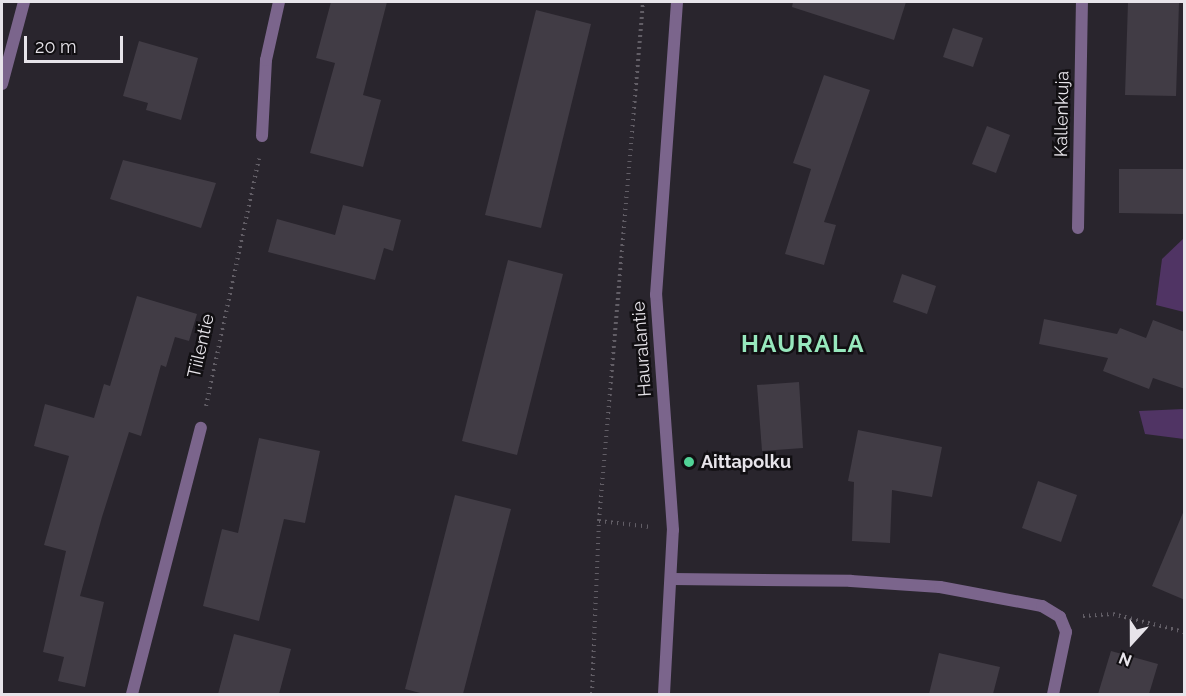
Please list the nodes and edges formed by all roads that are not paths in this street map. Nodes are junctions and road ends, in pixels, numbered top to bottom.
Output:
1 (24, 2) edge
2 (279, 2) edge
3 (677, 2) edge
4 (1082, 2) edge
5 (2, 84) edge
6 (262, 136) road end
7 (1078, 228) dead end
8 (201, 428) road end
9 (672, 579) junction
10 (132, 694) edge
11 (664, 694) edge
12 (1053, 694) edge

1 - 5 street
2 - 6 street
3 - 9 street, Hauralantie
4 - 7 street, Kallenkuja
8 - 10 street
9 - 11 street, Hauralantie
9 - 12 street

